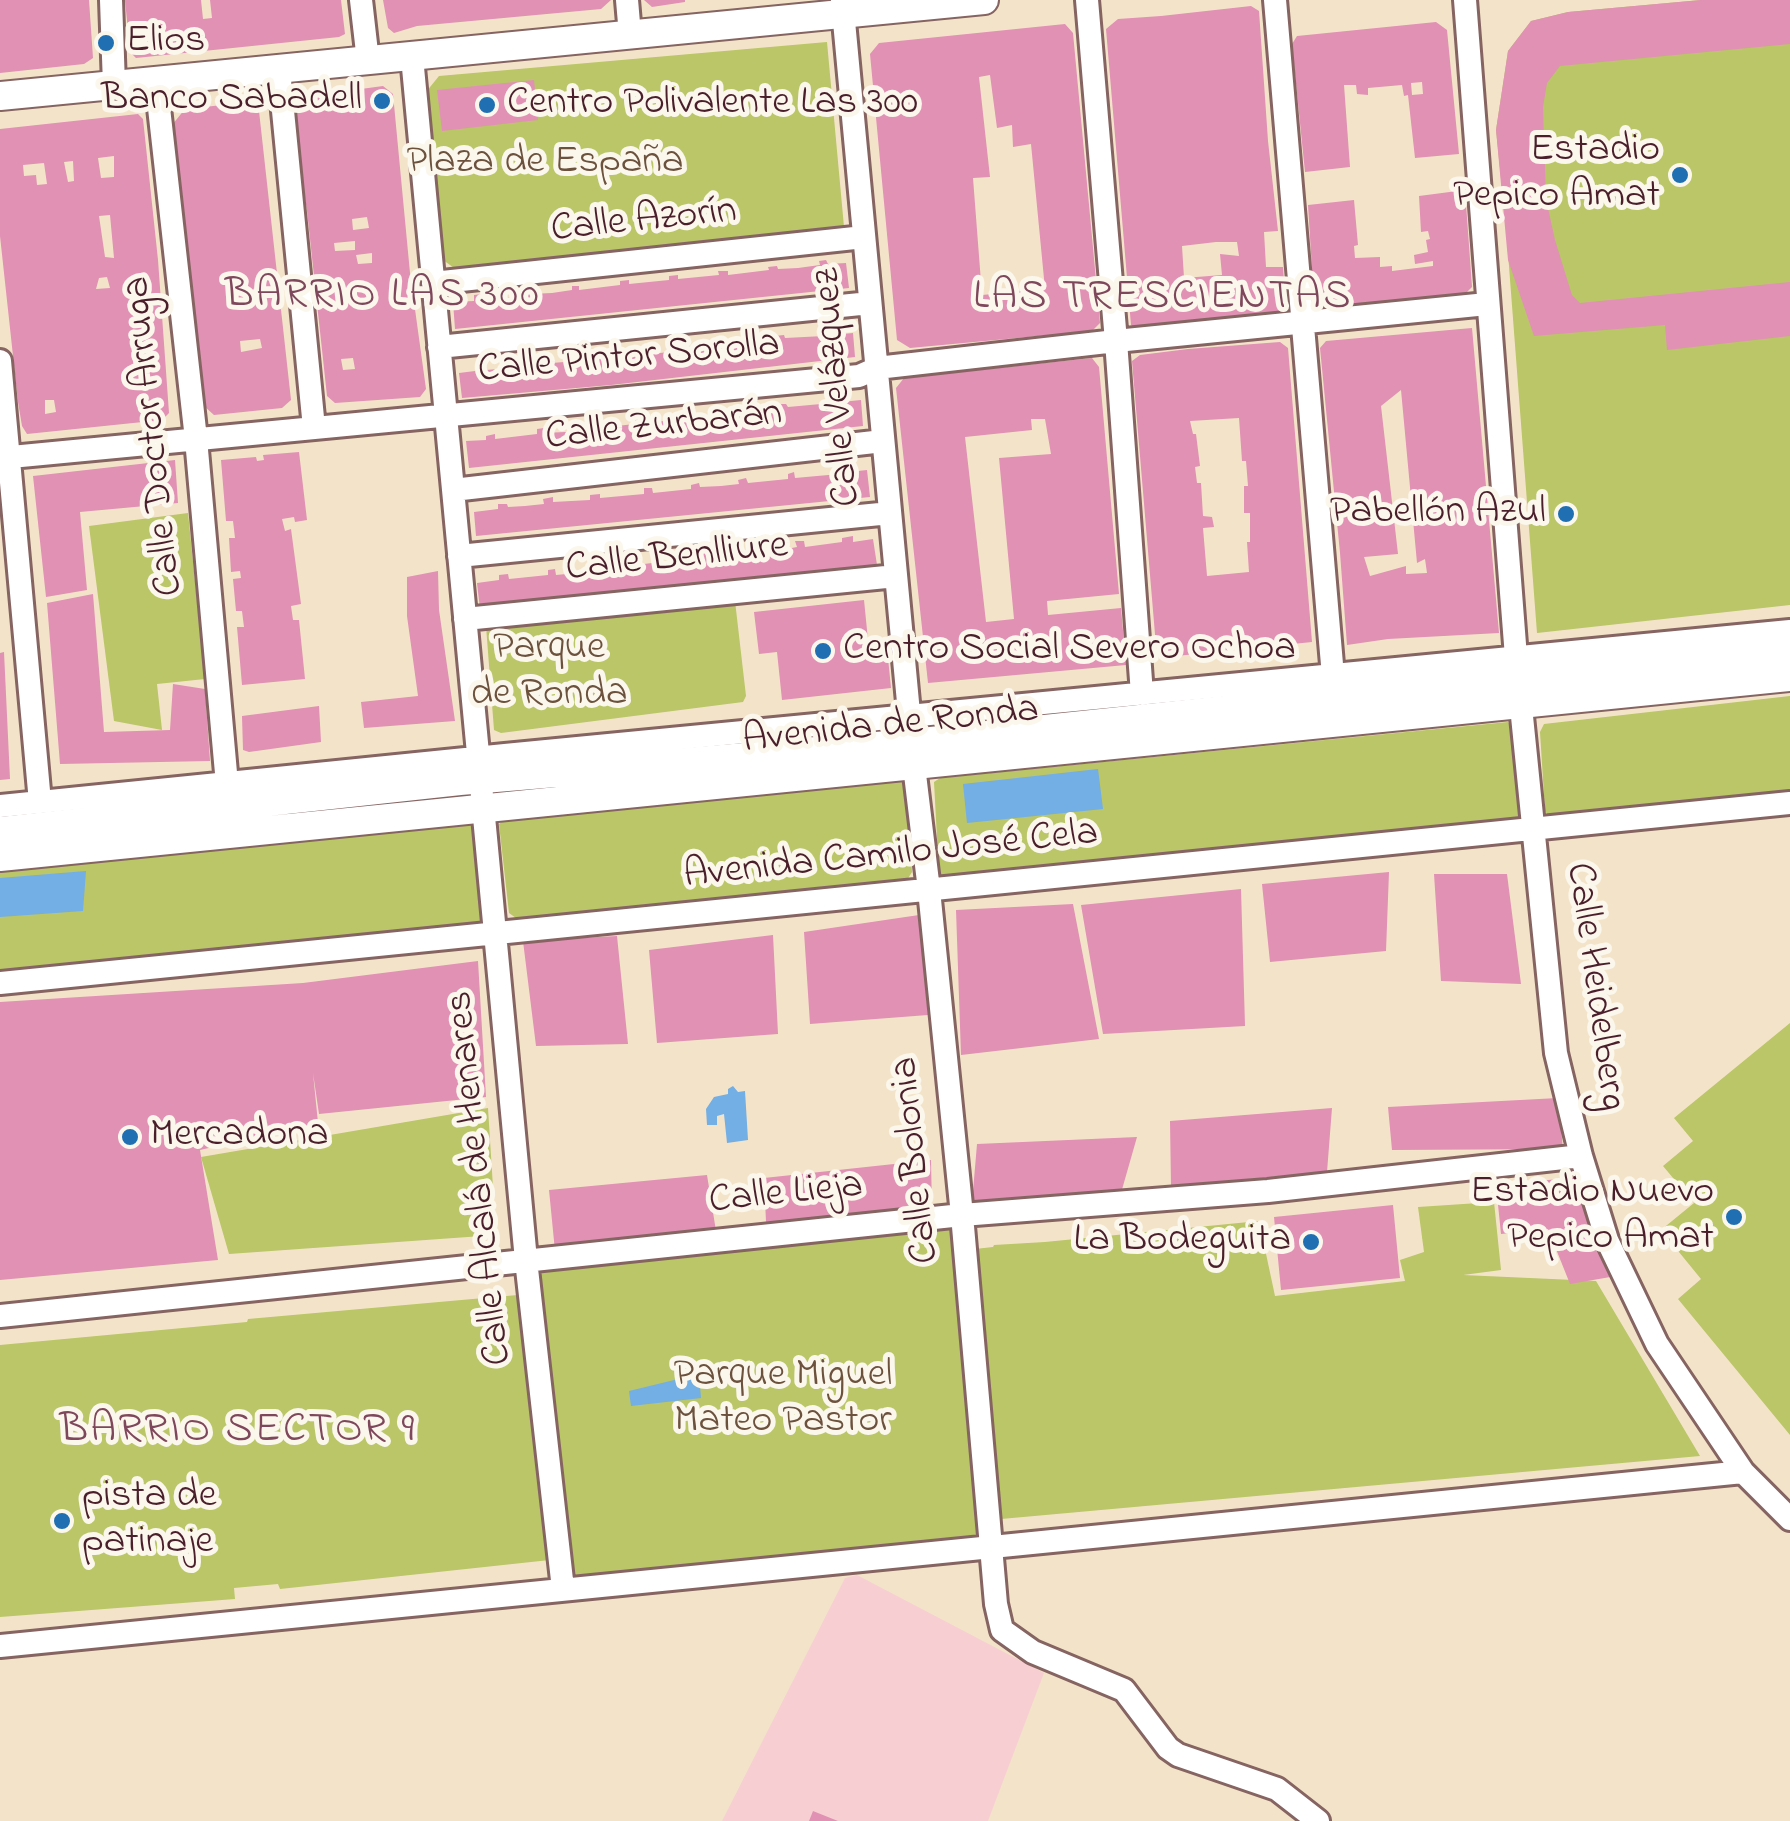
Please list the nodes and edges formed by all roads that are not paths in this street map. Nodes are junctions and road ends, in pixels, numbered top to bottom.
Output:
1 (111, 0) edge
2 (361, 0) edge
3 (627, 0) edge
4 (984, 0) edge
5 (1088, 0) edge
6 (1274, 0) edge
7 (1465, 0) edge
8 (843, 7) edge
9 (630, 35) junction
10 (412, 57) junction
11 (368, 62) junction
12 (278, 70) junction
13 (156, 81) junction
14 (114, 85) junction
15 (0, 96) edge
16 (864, 237) junction
17 (433, 283) junction
18 (870, 303) junction
19 (1487, 304) junction
20 (1302, 322) junction
21 (1116, 341) junction
22 (439, 348) junction
23 (0, 361) edge
24 (877, 368) junction
25 (446, 415) junction
26 (314, 428) junction
27 (196, 439) junction
28 (883, 442) junction
29 (5, 457) edge
30 (453, 490) junction
31 (890, 513) junction
32 (459, 556) junction
33 (896, 576) junction
34 (465, 619) junction
35 (1790, 631) edge
36 (1790, 653) edge
37 (1333, 676) junction
38 (1790, 676) edge
39 (1518, 680) junction
40 (1142, 694) junction
41 (912, 742) junction
42 (481, 782) junction
43 (227, 784) junction
44 (40, 802) junction
45 (1790, 804) edge
46 (0, 806) edge
47 (1534, 829) junction
48 (0, 831) edge
49 (0, 857) edge
50 (930, 890) junction
51 (496, 934) junction
52 (0, 983) edge
53 (1581, 1156) junction
54 (962, 1216) junction
55 (526, 1260) junction
56 (0, 1316) edge
57 (1743, 1472) junction
58 (1790, 1519) edge
59 (992, 1546) junction
60 (563, 1589) junction
61 (0, 1646) edge
62 (1318, 1821) edge

1 - 14 street
2 - 11 street
3 - 9 street
4 - 8 street
5 - 21 street
6 - 20 street
7 - 19 street, Calle Heidelberg
8 - 9 street
8 - 16 street, Calle Velázquez
9 - 10 street
10 - 11 street
10 - 17 street, Calle Alcalá de Henares
11 - 12 street
12 - 13 street
12 - 26 street
13 - 14 street
13 - 27 street, Calle Doctor Arruga
14 - 15 street
16 - 17 street, Calle Azorín
16 - 18 street, Calle Velázquez
17 - 22 street, Calle Alcalá de Henares
18 - 22 street
18 - 24 street, Calle Velázquez
19 - 20 street, Calle Pintor Sorolla
19 - 39 street, Calle Heidelberg
20 - 21 street, Calle Pintor Sorolla
20 - 37 street
21 - 24 street, Calle Pintor Sorolla
21 - 40 street
22 - 25 street, Calle Alcalá de Henares
23 - 29 street
24 - 25 street, Calle Pintor Sorolla
24 - 28 street, Calle Velázquez
25 - 26 street, Calle Pintor Sorolla
25 - 30 street, Calle Alcalá de Henares
26 - 27 street, Calle Pintor Sorolla
27 - 29 street, Calle Pintor Sorolla
27 - 43 street, Calle Doctor Arruga
28 - 30 street, Calle Zurbarán
28 - 31 street, Calle Velázquez
29 - 44 street
30 - 32 street, Calle Alcalá de Henares
31 - 32 street
31 - 33 street, Calle Velázquez
32 - 34 street, Calle Alcalá de Henares
33 - 34 street, Calle Benlliure
33 - 41 street, Calle Velázquez
34 - 42 street, Calle Alcalá de Henares
35 - 39 street, Avenida de Ronda
36 - 39 street, Avenida de Ronda
37 - 39 street, Avenida de Ronda
37 - 40 street, Avenida de Ronda
38 - 39 street, Avenida de Ronda
39 - 41 street, Avenida de Ronda
39 - 47 street, Calle Heidelberg
40 - 41 street, Avenida de Ronda
41 - 42 street, Avenida de Ronda
41 - 50 street, Calle Bolonia
42 - 43 street, Avenida de Ronda
42 - 48 street, Avenida de Ronda
42 - 49 street, Avenida de Ronda
42 - 51 street, Calle Alcalá de Henares
43 - 44 street, Avenida de Ronda
44 - 46 street, Avenida de Ronda
45 - 47 street, Avenida Camilo José Cela
47 - 50 street, Avenida Camilo José Cela
47 - 53 street, Calle Heidelberg
50 - 51 street, Avenida Camilo José Cela
50 - 54 street, Calle Bolonia
51 - 52 street, Avenida Camilo José Cela
51 - 55 street, Calle Alcalá de Henares
53 - 54 street, Calle Lieja
53 - 57 street, Calle Heidelberg
54 - 55 street, Calle Lieja
54 - 59 street, Calle Bolonia
55 - 56 street, Calle Lieja
55 - 60 street, Calle Alcalá de Henares
57 - 58 street, Calle Heidelberg
57 - 59 street
59 - 60 street
59 - 62 street, Calle Bolonia
60 - 61 street

